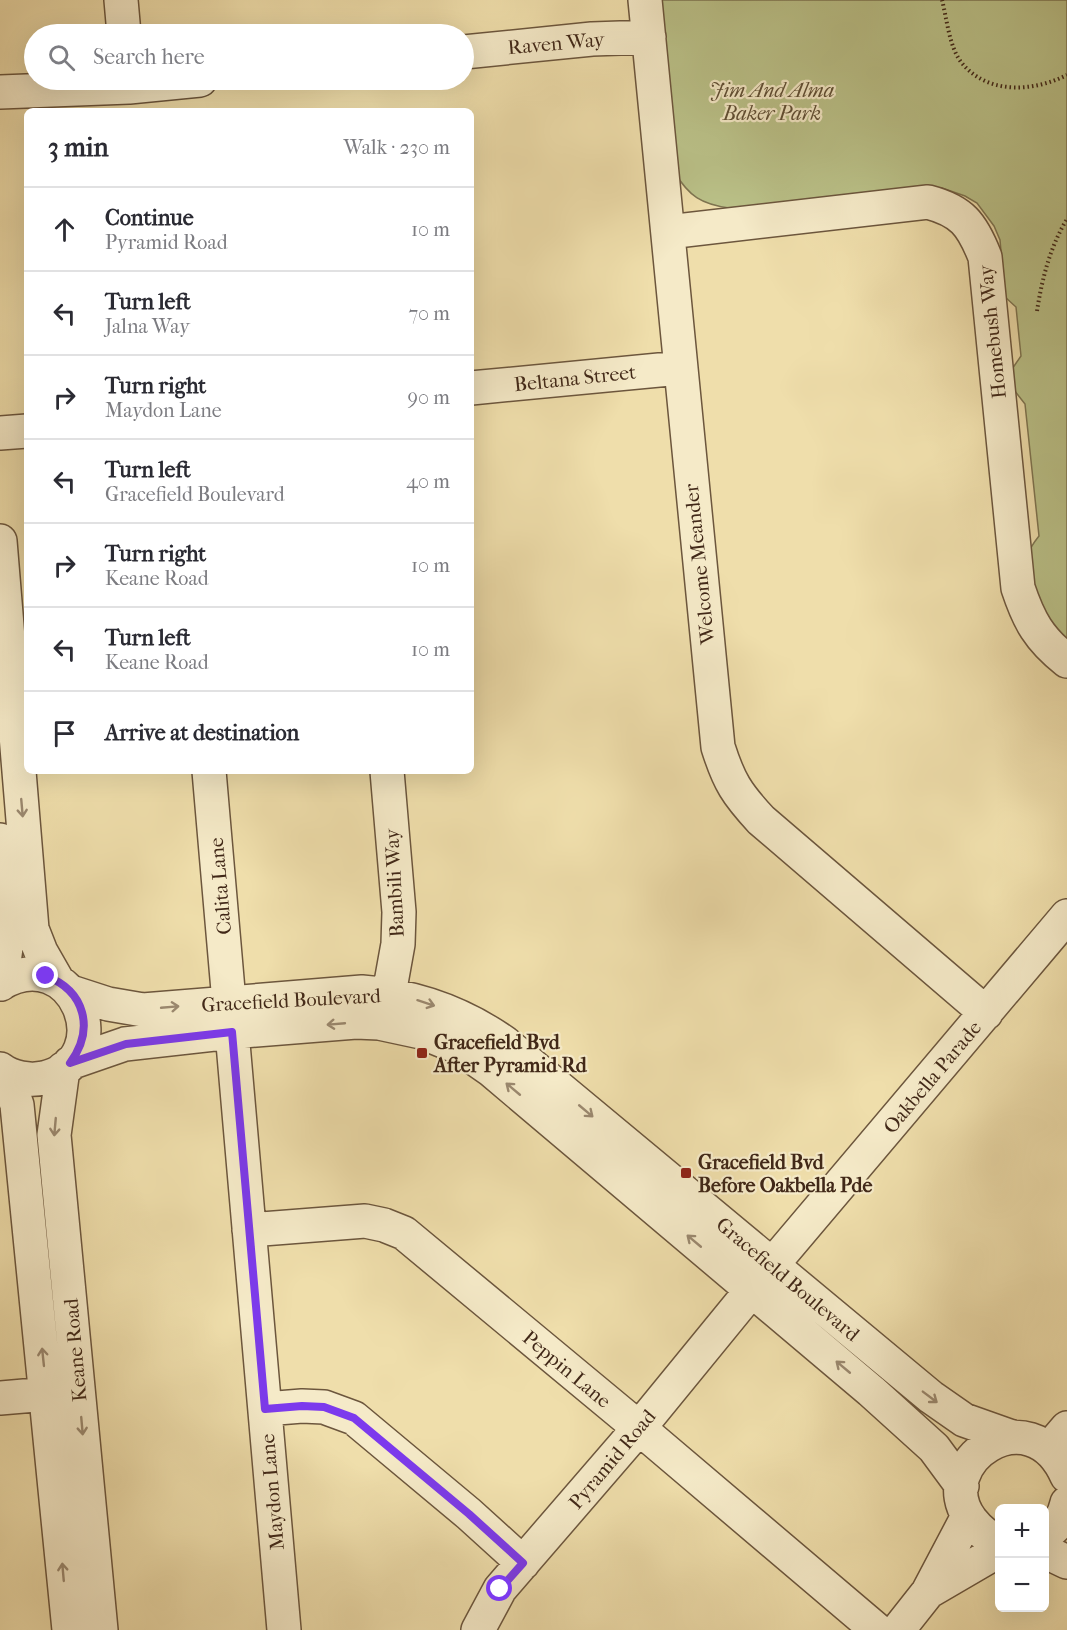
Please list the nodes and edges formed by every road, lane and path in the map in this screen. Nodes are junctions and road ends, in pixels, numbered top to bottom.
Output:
1 (121, 0) edge
2 (645, 0) edge
3 (942, 0) edge
4 (123, 24) edge
5 (649, 37) junction
6 (474, 51) edge
7 (1067, 75) edge
8 (29, 90) edge
9 (0, 92) edge
10 (1067, 219) edge
11 (668, 232) junction
12 (1037, 311) dead end
13 (680, 368) junction
14 (474, 388) edge
15 (24, 431) edge
16 (0, 433) edge
17 (0, 541) edge
18 (1067, 662) edge
19 (209, 774) edge
20 (387, 774) edge
21 (0, 840) edge
22 (1067, 916) edge
23 (0, 984) edge
24 (64, 986) junction
25 (389, 994) junction
26 (986, 1013) junction
27 (231, 1017) junction
28 (67, 1066) junction
29 (3, 1071) edge
30 (249, 1230) junction
31 (772, 1265) junction
32 (751, 1291) junction
33 (892, 1366) junction
34 (871, 1390) junction
35 (47, 1394) junction
36 (0, 1398) edge
37 (265, 1409) junction
38 (639, 1428) junction
39 (1012, 1437) junction
40 (1061, 1451) edge
41 (965, 1501) junction
42 (1067, 1503) edge
43 (1049, 1532) edge
44 (995, 1541) edge
45 (995, 1552) edge
46 (1049, 1553) edge
47 (1067, 1562) edge
48 (523, 1563) junction
49 (928, 1592) junction
50 (69, 1630) edge
51 (101, 1630) edge
52 (284, 1630) edge
53 (478, 1630) edge
54 (877, 1630) edge
55 (898, 1630) edge

1 - 4 street
2 - 5 street, Welcome Meander
3 - 7 path
5 - 6 street, Raven Way
5 - 11 street, Welcome Meander
8 - 9 street
10 - 12 path
11 - 13 street, Welcome Meander
11 - 18 street, Homebush Way
13 - 14 street, Beltana Street
13 - 26 street, Welcome Meander
15 - 16 street
17 -> 24 street, Keane Road
19 - 27 street, Calita Lane
20 - 25 street, Bambili Way
21 - 23 street
22 - 26 street, Oakbella Parade
23 - 24 street
24 -> 27 street, Gracefield Boulevard
24 - 28 street, Keane Road
25 - 27 street, Gracefield Boulevard
25 -> 31 street, Gracefield Boulevard
26 - 31 street, Oakbella Parade
27 - 28 street, Gracefield Boulevard
27 - 30 street, Maydon Lane
32 -> 27 street, Gracefield Boulevard
28 - 29 street, Keane Road
28 -> 51 street, Keane Road
35 -> 29 street, Keane Road
30 - 37 street, Maydon Lane
30 - 38 street, Peppin Lane
31 - 33 street, Gracefield Boulevard
34 -> 32 street, Gracefield Boulevard
32 - 38 street, Pyramid Road
33 - 34 street
33 -> 39 street, Gracefield Boulevard
34 - 41 street, Gracefield Boulevard
35 - 36 street
50 -> 35 street, Keane Road
37 - 48 street
37 - 52 street, Maydon Lane
38 - 48 street, Pyramid Road
38 - 54 street, Peppin Lane
39 - 40 street, Gracefield Boulevard
39 - 41 street
41 - 44 street, Gracefield Boulevard
41 - 49 street
42 - 43 street
45 - 49 street
46 - 47 street
48 - 53 street, Pyramid Road
49 - 55 street

